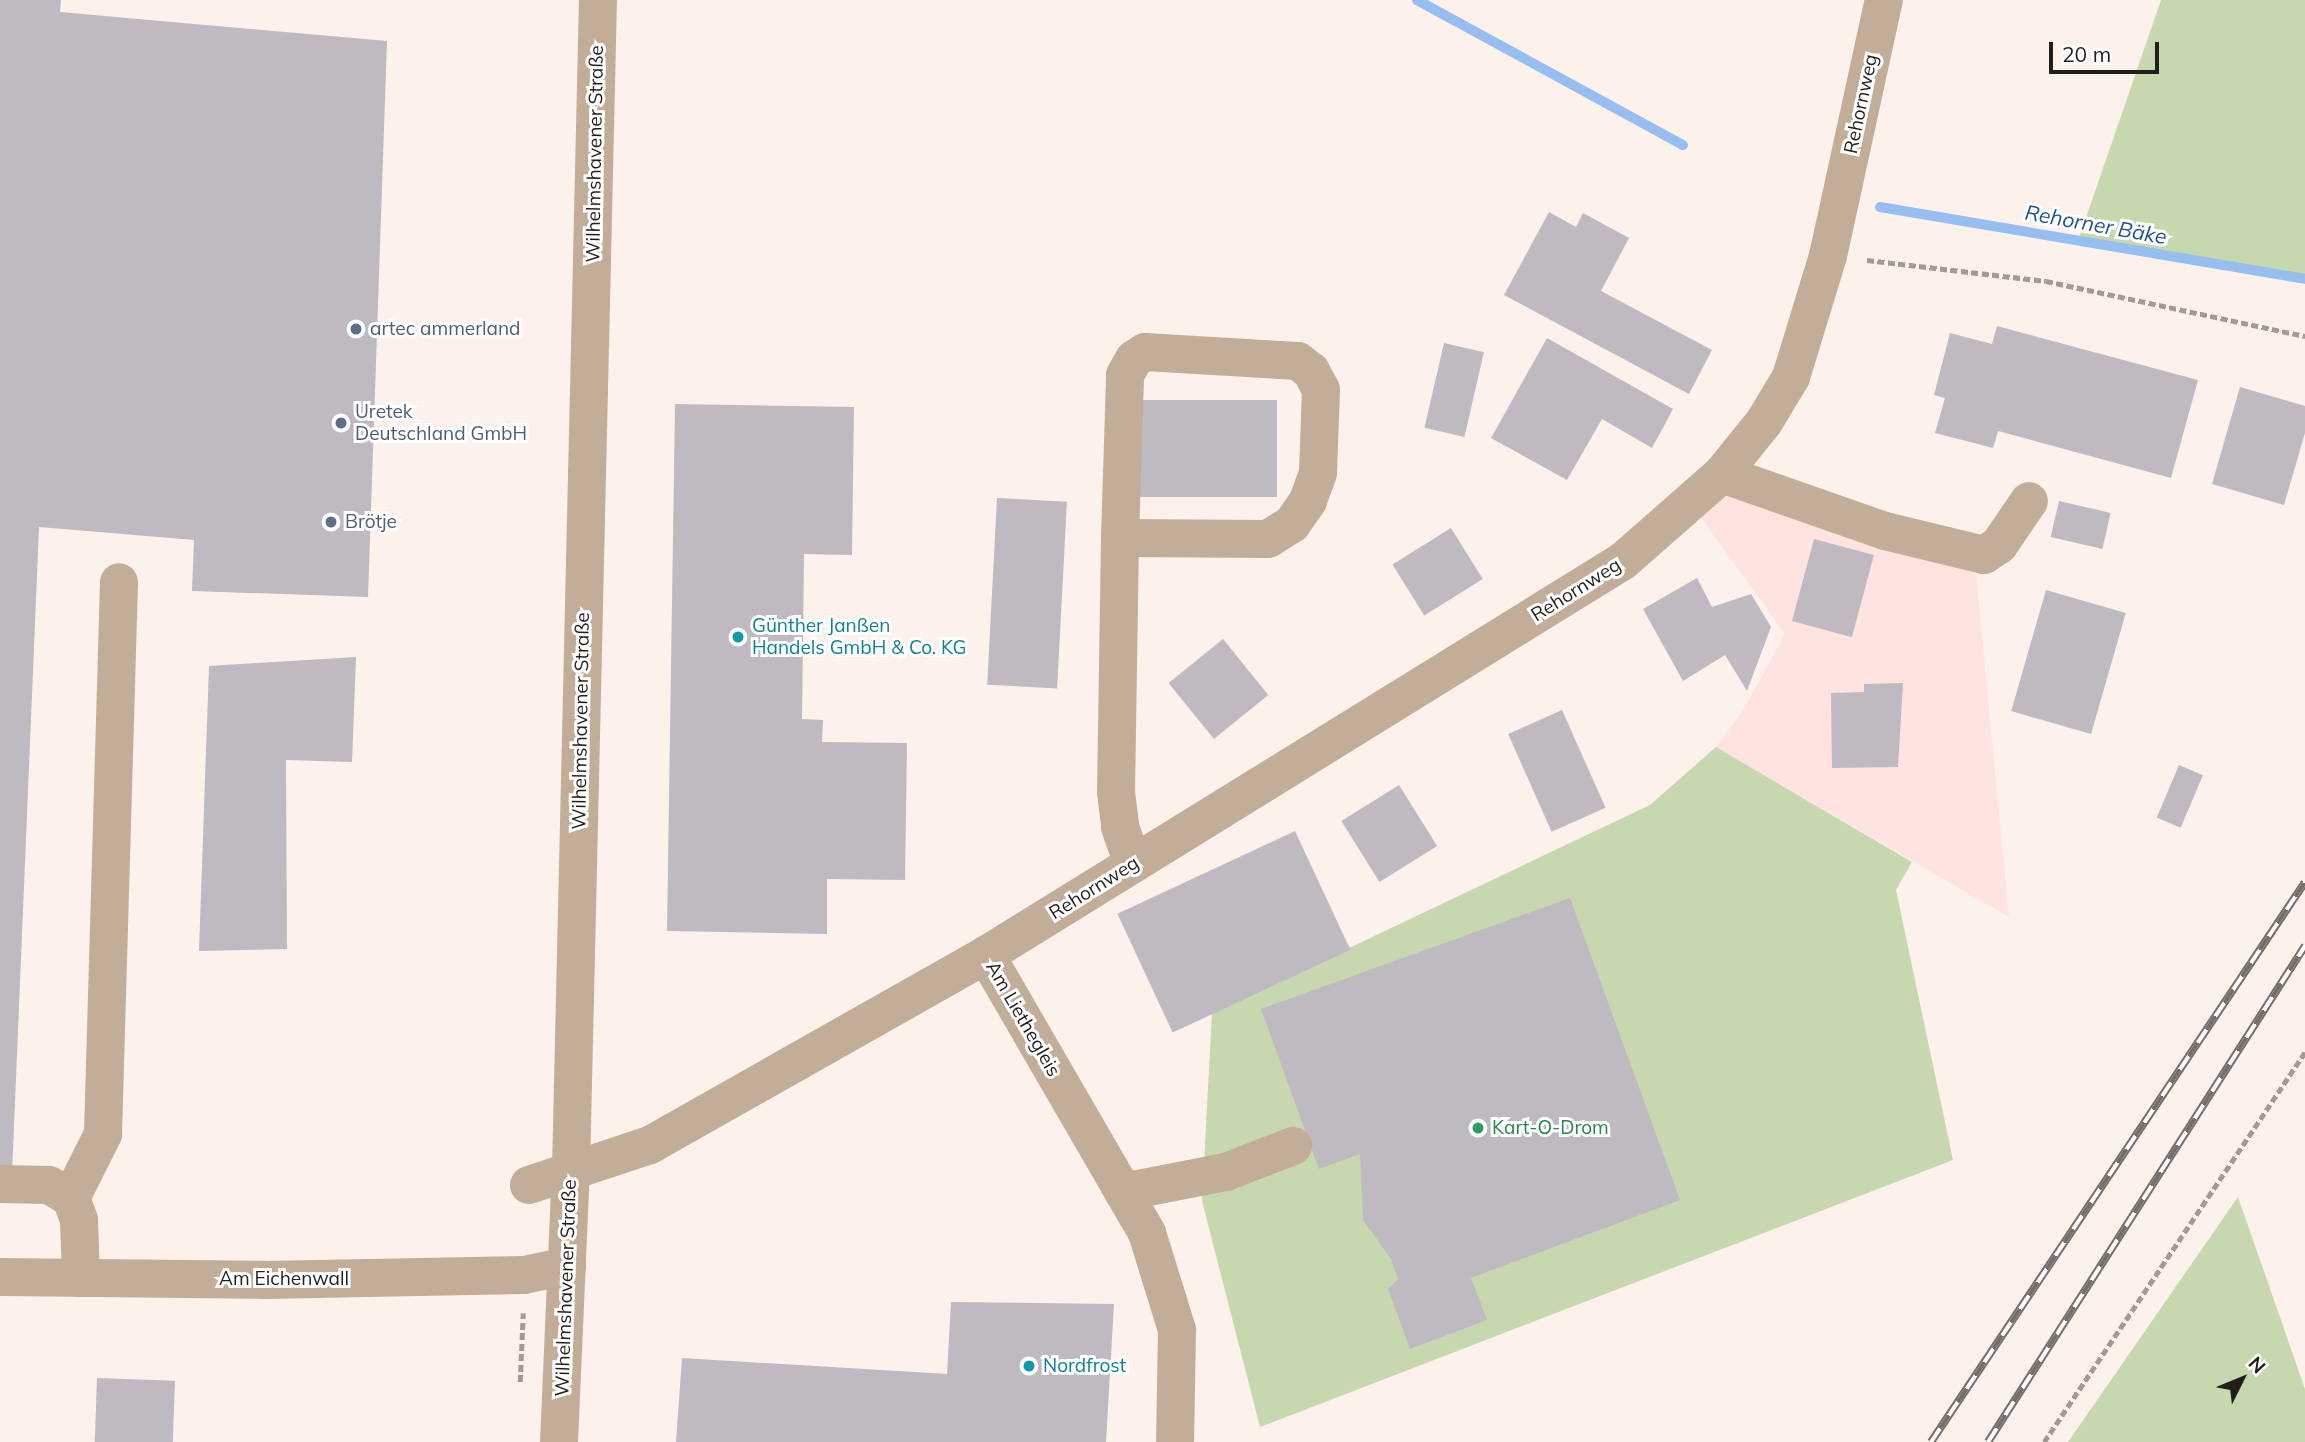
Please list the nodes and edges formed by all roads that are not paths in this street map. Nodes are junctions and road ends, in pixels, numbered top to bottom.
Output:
1 (598, 0) edge
2 (1884, 0) edge
3 (1722, 474) junction
4 (2029, 501) dead end
5 (1120, 538) junction
6 (119, 582) dead end
7 (1132, 864) junction
8 (986, 955) junction
9 (1293, 1146) dead end
10 (571, 1170) junction
11 (0, 1184) edge
12 (530, 1185) dead end
13 (1123, 1192) junction
14 (71, 1198) junction
15 (567, 1266) junction
16 (0, 1277) edge
17 (81, 1278) junction
18 (559, 1442) edge
19 (1175, 1442) edge

1 - 10 street, Wilhelmshavener Straße
2 - 3 street, Rehornweg
3 - 4 street
3 - 7 street, Rehornweg
5 - 5 street
5 - 7 street
6 - 14 street
7 - 8 street, Rehornweg
8 - 10 street, Am Liethegleis
8 - 13 street, Am Liethegleis
9 - 13 street
10 - 12 street, Am Liethegleis
10 - 15 street, Wilhelmshavener Straße
11 - 14 street
13 - 19 street, Am Liethegleis
14 - 17 street
15 - 17 street, Am Eichenwall
15 - 18 street, Wilhelmshavener Straße
16 - 17 street, Am Eichenwall

